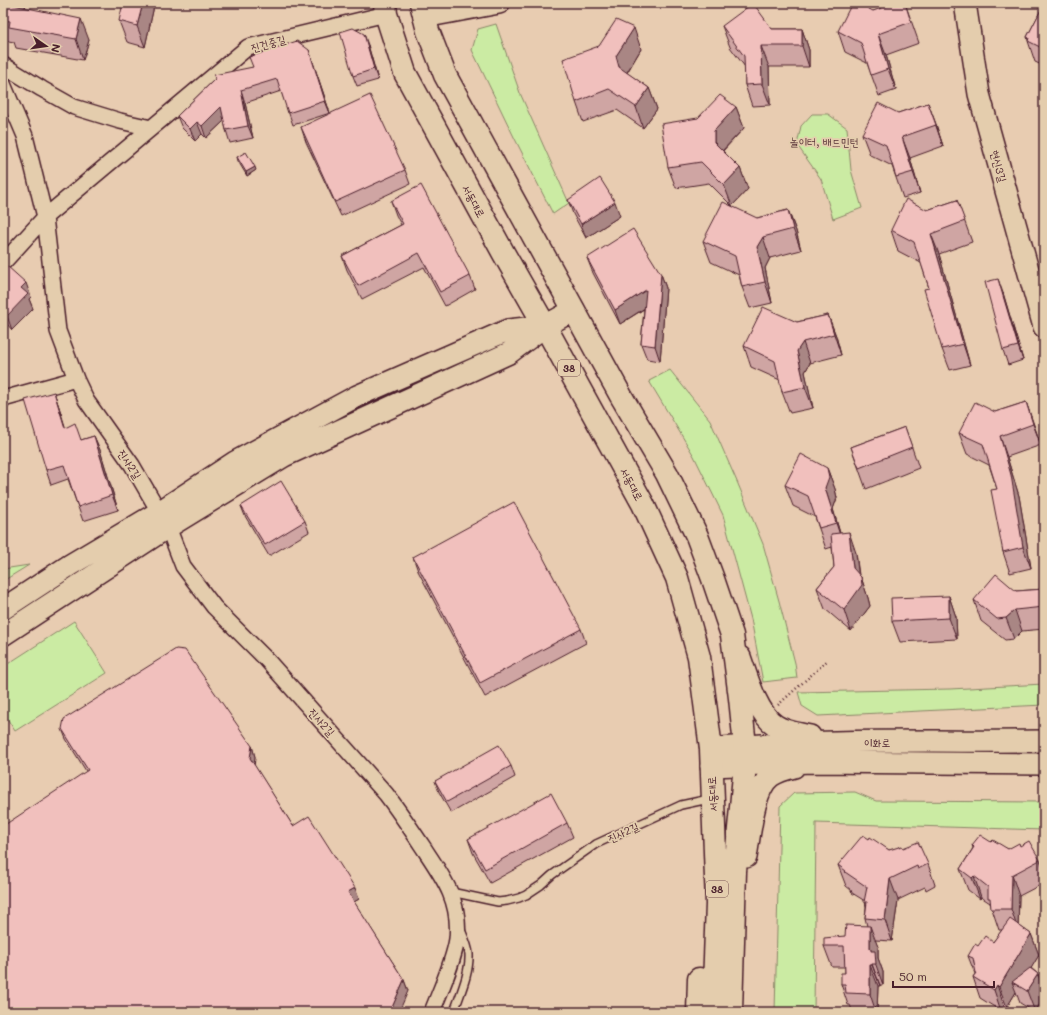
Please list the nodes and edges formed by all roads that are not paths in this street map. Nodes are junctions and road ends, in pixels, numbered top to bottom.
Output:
1 (499, 3) edge
2 (966, 3) edge
3 (385, 8) edge
4 (423, 10) edge
5 (3, 64) edge
6 (3, 84) edge
7 (151, 128) junction
8 (45, 217) junction
9 (3, 263) edge
10 (574, 310) junction
11 (546, 326) junction
12 (1044, 327) edge
13 (76, 379) junction
14 (3, 399) edge
15 (163, 520) junction
16 (3, 609) edge
17 (3, 635) edge
18 (732, 635) junction
19 (1044, 741) edge
20 (838, 742) junction
21 (711, 757) junction
22 (744, 762) junction
23 (812, 762) junction
24 (1044, 764) edge
25 (710, 799) junction
26 (746, 857) junction
27 (451, 892) junction
28 (458, 922) junction
29 (432, 1012) edge
30 (454, 1012) edge
31 (698, 1012) edge
32 (713, 1012) edge
33 (731, 1012) edge
34 (744, 1012) edge

1 - 4 street
2 - 12 street, 현신3길
3 - 7 street, 진건중길
3 - 11 main road, 서동대로 / 38
4 - 10 main road, 38
5 - 7 street
6 - 8 street, 진사2길
7 - 8 street, 진건중길
8 - 9 street, 진건중길
8 - 13 street, 진사2길
10 - 11 street
10 - 18 main road, 38
11 - 15 street
11 - 21 main road, 서동대로 / 38
13 - 14 street
13 - 15 street, 진사2길
15 - 16 street
15 - 17 street
15 - 27 street, 진사2길
18 - 20 street
18 - 22 main road, 38
19 - 20 street, 이화로
20 - 22 street, 이화로
21 - 22 street
21 - 25 main road
21 - 32 main road, 서동대로 / 38
22 - 23 street
22 - 26 main road
22 - 33 main road, 38
23 - 24 street
23 - 26 street
25 - 27 lane, 진사2길
25 - 31 main road
26 - 34 main road
27 - 28 street
28 - 29 street
28 - 30 lane

